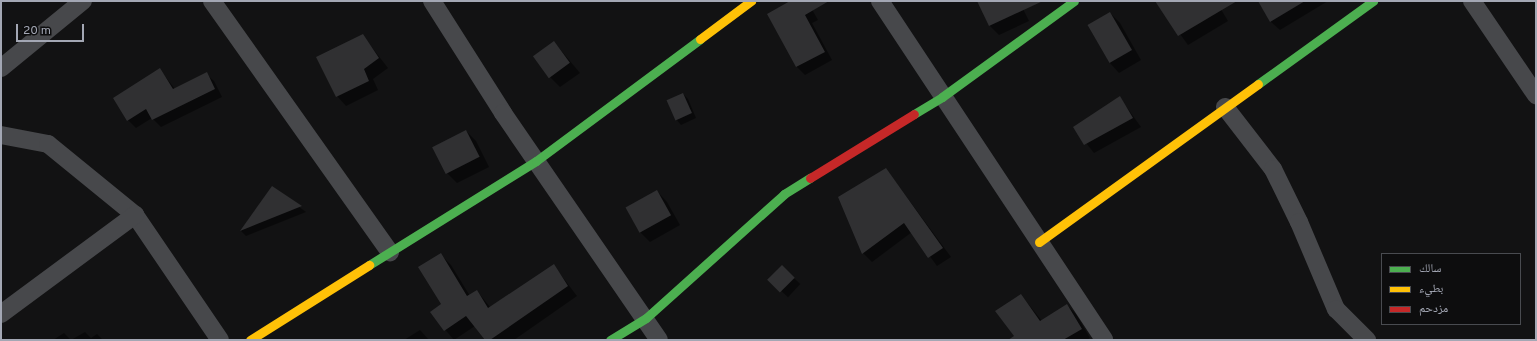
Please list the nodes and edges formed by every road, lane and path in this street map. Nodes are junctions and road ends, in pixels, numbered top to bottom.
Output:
1 (83, 1) edge
2 (212, 1) edge
3 (751, 1) edge
4 (880, 1) edge
5 (1074, 1) edge
6 (1472, 1) edge
7 (437, 3) edge
8 (1366, 3) edge
9 (1, 68) edge
10 (1536, 95) edge
11 (942, 97) junction
12 (1225, 107) junction
13 (1, 135) edge
14 (536, 161) junction
15 (136, 215) junction
16 (1039, 242) junction
17 (390, 252) junction
18 (1, 314) edge
19 (646, 318) junction
20 (220, 340) edge
21 (250, 340) edge
22 (610, 340) edge
23 (659, 340) edge
24 (1104, 340) edge
25 (1367, 340) edge

1 - 9 street
2 - 17 street
3 - 14 street
4 - 11 street
5 - 11 street
6 - 10 street
7 - 14 street
8 - 12 street
11 - 16 street
11 - 19 street
12 - 16 street
12 - 25 street
13 - 15 street
14 - 17 street
14 - 19 street
15 - 18 street
15 - 20 street
16 - 24 street
17 - 21 street
19 - 22 street
19 - 23 street

